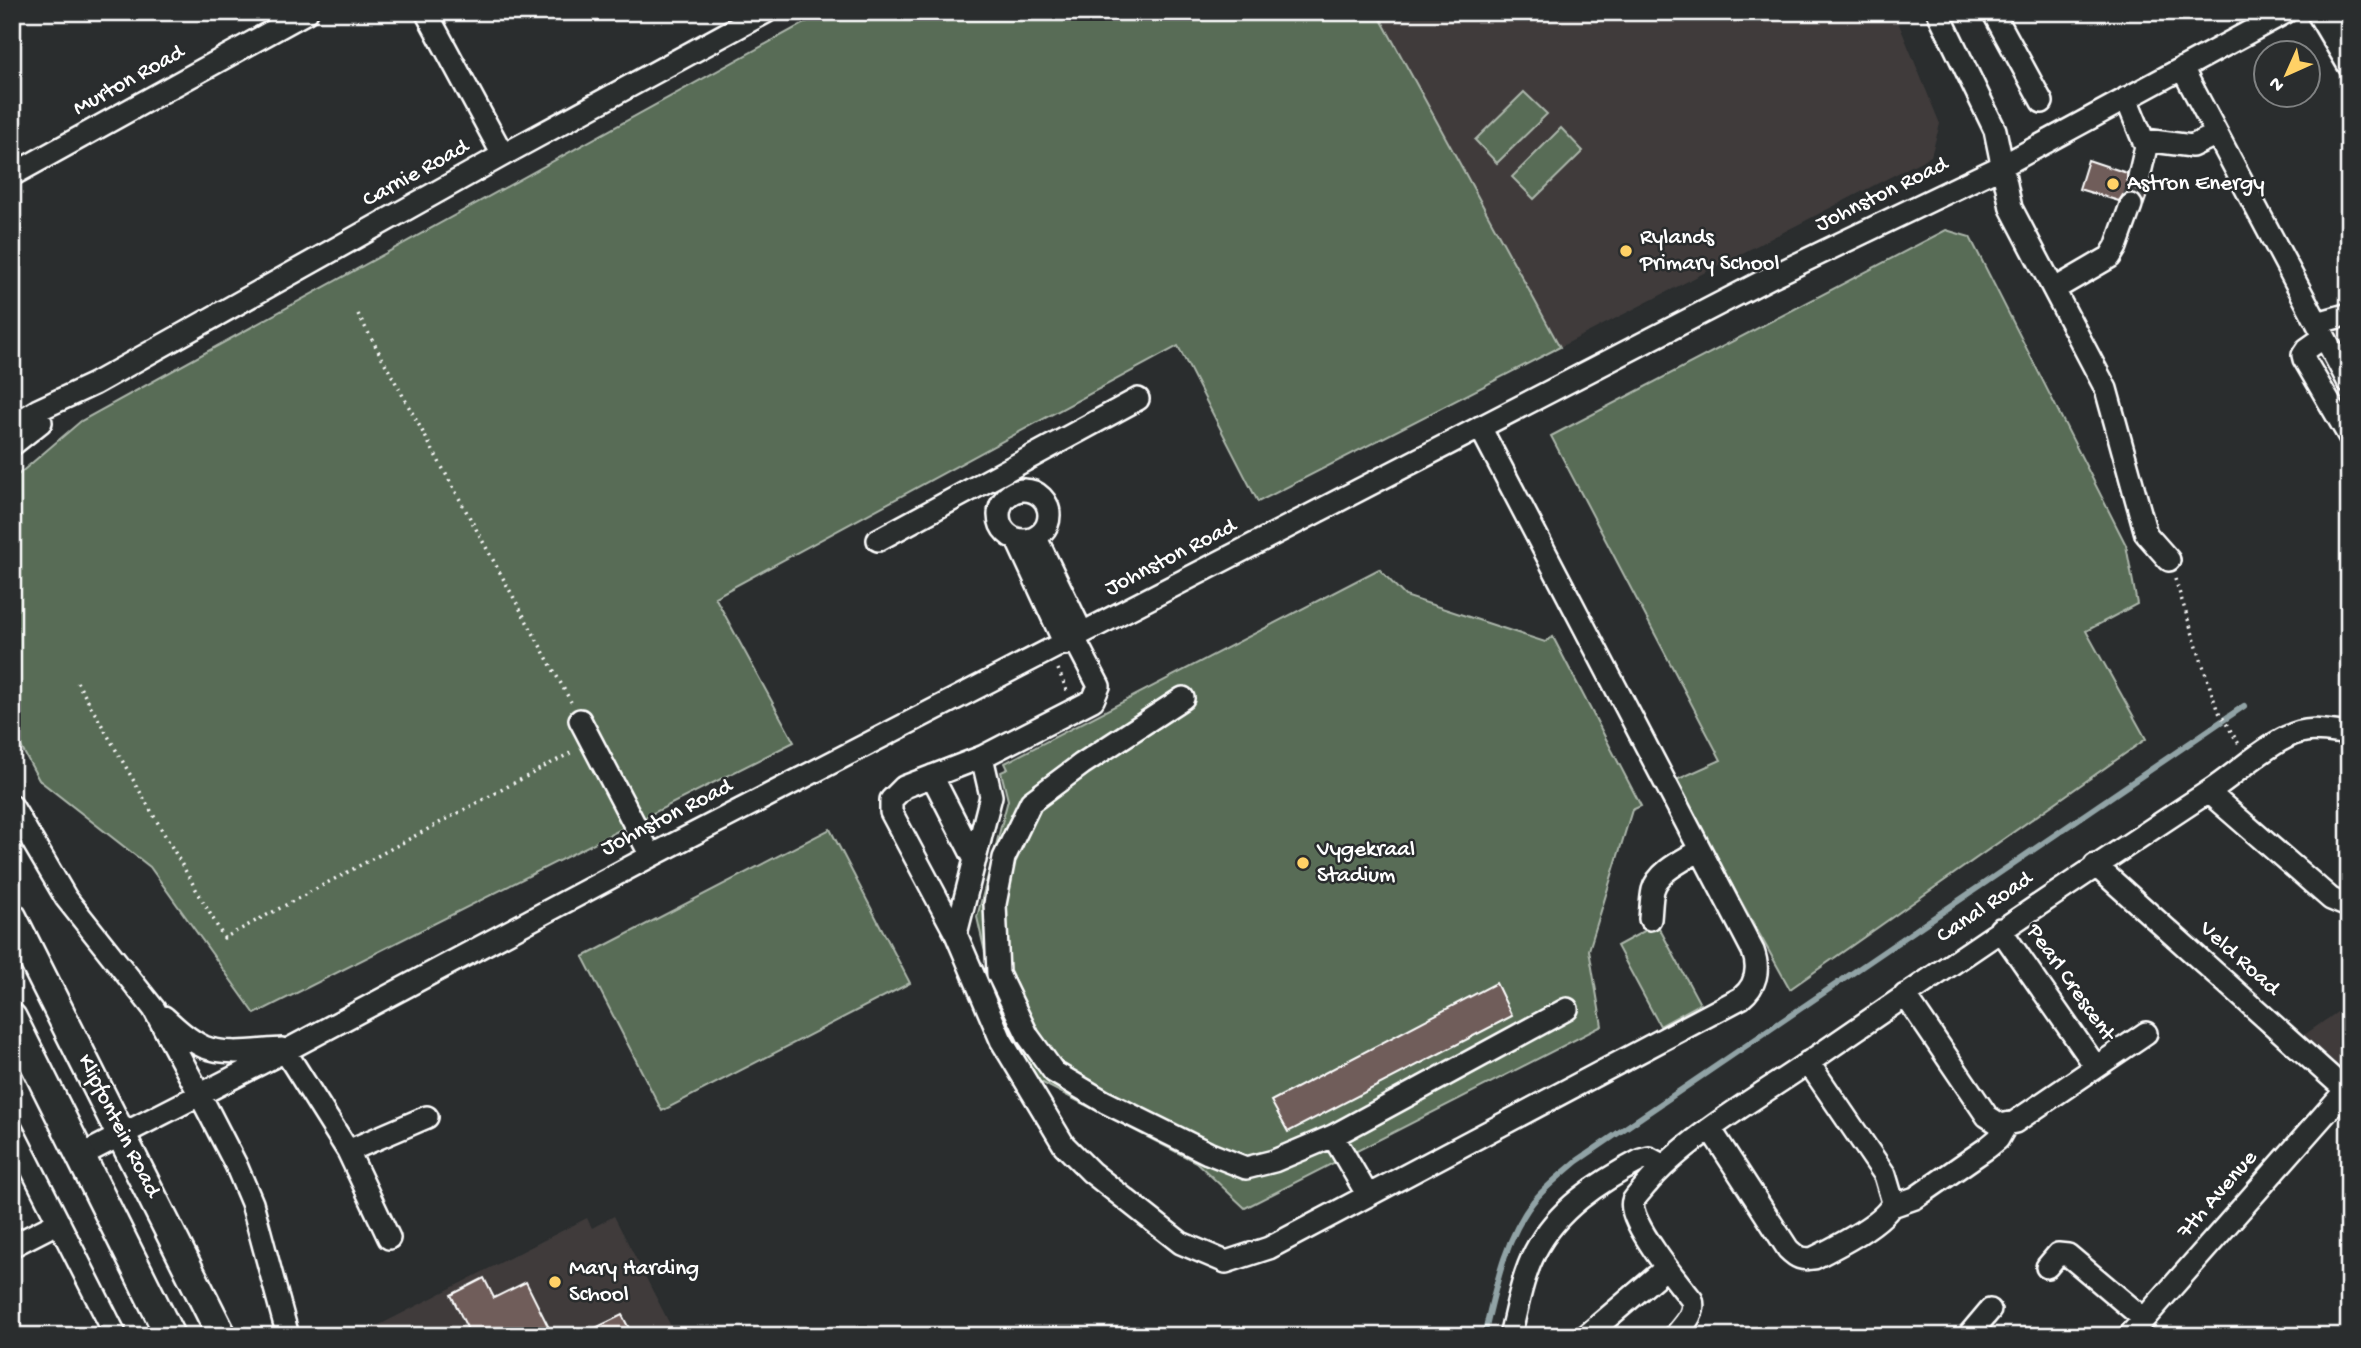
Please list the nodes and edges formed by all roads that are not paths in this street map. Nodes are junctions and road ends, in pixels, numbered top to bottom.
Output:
1 (307, 12) edge
2 (426, 12) edge
3 (766, 12) edge
4 (1938, 12) edge
5 (1993, 12) edge
6 (2287, 12) edge
7 (2317, 12) edge
8 (2336, 12) edge
9 (2349, 26) edge
10 (2349, 66) edge
11 (2182, 68) junction
12 (2126, 98) junction
13 (2042, 102) dead end
14 (2217, 134) junction
15 (2145, 140) junction
16 (503, 155) junction
17 (2002, 166) junction
18 (12, 175) edge
19 (2139, 177) tunnel mouth
20 (2131, 205) tunnel mouth
21 (2055, 289) junction
22 (2349, 314) edge
23 (2320, 330) junction
24 (2349, 383) edge
25 (93, 384) junction
26 (1138, 399) dead end
27 (12, 426) edge
28 (1480, 427) junction
29 (2349, 436) edge
30 (12, 445) edge
31 (1001, 472) junction
32 (1012, 493) junction
33 (1027, 539) junction
34 (877, 540) dead end
35 (2169, 560) road end
36 (1074, 638) junction
37 (1183, 698) dead end
38 (580, 720) road end
39 (2349, 734) edge
40 (982, 757) junction
41 (932, 776) junction
42 (2208, 793) junction
43 (12, 806) edge
44 (1700, 850) junction
45 (651, 856) junction
46 (975, 860) junction
47 (2095, 865) junction
48 (2349, 904) edge
49 (12, 917) edge
50 (1650, 919) dead end
51 (2000, 929) junction
52 (956, 934) junction
53 (1905, 995) junction
54 (154, 1009) junction
55 (1567, 1009) dead end
56 (12, 1018) edge
57 (2146, 1033) dead end
58 (287, 1050) junction
59 (1808, 1062) junction
60 (2096, 1067) junction
61 (2347, 1091) edge
62 (200, 1095) junction
63 (427, 1117) dead end
64 (2006, 1125) junction
65 (1711, 1129) junction
66 (12, 1130) edge
67 (123, 1134) junction
68 (1333, 1136) junction
69 (348, 1151) junction
70 (82, 1155) junction
71 (1664, 1166) junction
72 (1367, 1195) junction
73 (1892, 1206) junction
74 (59, 1222) junction
75 (389, 1238) dead end
76 (12, 1246) edge
77 (2047, 1267) dead end
78 (1666, 1268) junction
79 (1990, 1310) dead end
80 (2144, 1320) junction
81 (116, 1336) edge
82 (170, 1336) edge
83 (222, 1336) edge
84 (288, 1336) edge
85 (1510, 1336) edge
86 (1586, 1336) edge
87 (1675, 1336) edge
88 (1968, 1336) edge
89 (2129, 1336) edge

1 - 18 street, Murton Road
2 - 16 street
3 - 16 street, Carnie Road
4 - 17 street
5 - 13 street
6 - 11 street, Johnston Road
7 - 10 street
8 - 9 street
11 - 12 street, Johnston Road
11 - 14 street
12 - 15 street
12 - 17 street, Johnston Road
14 - 15 street
14 - 23 street
15 - 19 street
16 - 25 street, Carnie Road
17 - 21 street
17 - 28 street, Johnston Road
20 - 21 street
21 - 35 street
22 - 23 street
23 - 24 street
23 - 29 street
25 - 27 street, Carnie Road
25 - 30 street, Carnie Road
26 - 31 street
28 - 36 street, Johnston Road
28 - 44 street
31 - 32 street
31 - 34 street
32 - 33 street
32 - 33 street
33 - 36 street
36 - 40 street
36 - 45 street, Johnston Road
37 - 68 street
38 - 45 street
39 - 42 street, Canal Road
40 - 41 street
40 - 46 street
41 - 46 street
41 - 52 street
42 - 47 street, Canal Road
42 - 48 street
43 - 54 street
44 - 50 street
44 - 72 street
45 - 58 street, Johnston Road
46 - 52 street
47 - 51 street, Canal Road
47 - 61 street, Veld Road
49 - 67 main road, Klipfontein Road
51 - 53 street, Canal Road
51 - 60 street, Pearl Crescent
52 - 72 street
53 - 59 street, Canal Road
53 - 64 street
54 - 58 street
54 - 62 street
55 - 68 street
56 - 70 main road, Klipfontein Road
57 - 60 street, Pearl Crescent
58 - 62 street, Johnston Road
58 - 69 street
59 - 65 street, Canal Road
59 - 73 street
60 - 64 street, Pearl Crescent
61 - 80 street, 7th Avenue
62 - 67 street, Johnston Road
62 - 84 street
63 - 69 street
64 - 73 street, Pearl Crescent
65 - 71 street, Canal Road
65 - 73 street, Pearl Crescent
66 - 74 street
67 - 70 street, Johnston Road
67 - 83 main road, Klipfontein Road
68 - 72 street
69 - 75 street
70 - 82 main road, Klipfontein Road
71 - 78 street, Canal Road
71 - 85 street
74 - 76 street
74 - 81 street
77 - 80 street
78 - 86 street
78 - 87 street
79 - 88 street
80 - 89 street, 7th Avenue

